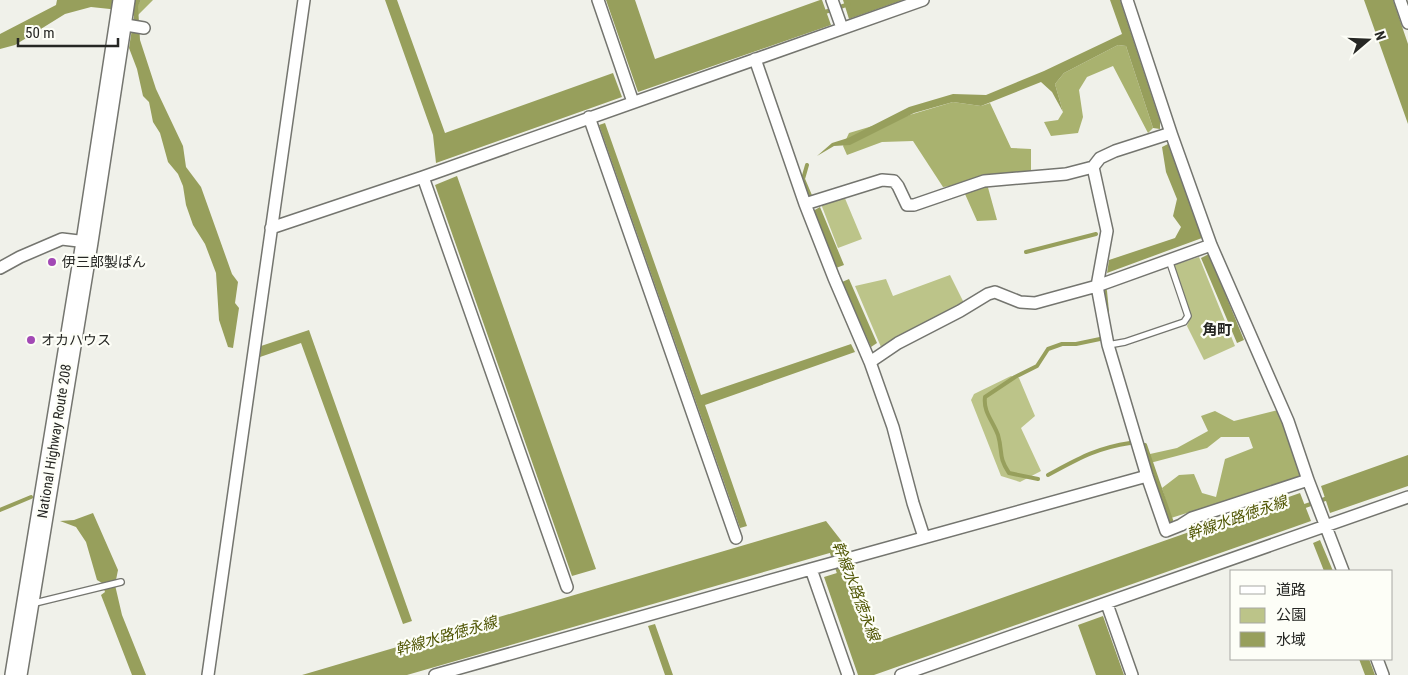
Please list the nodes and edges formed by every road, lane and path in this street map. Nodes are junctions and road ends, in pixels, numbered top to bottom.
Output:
1 (124, 0) edge
2 (304, 0) edge
3 (598, 0) edge
4 (923, 0) edge
5 (1127, 0) edge
6 (1400, 0) edge
7 (834, 6) edge
8 (1408, 23) edge
9 (125, 25) junction
10 (144, 28) dead end
11 (842, 28) junction
12 (754, 59) junction
13 (633, 102) junction
14 (589, 118) junction
15 (1171, 134) junction
16 (1093, 167) junction
17 (423, 177) junction
18 (805, 204) junction
19 (271, 228) junction
20 (87, 242) junction
21 (1211, 245) junction
22 (1169, 260) junction
23 (0, 268) edge
24 (1098, 286) junction
25 (1108, 344) junction
26 (870, 362) junction
27 (1147, 476) junction
28 (1308, 480) junction
29 (1408, 497) edge
30 (1325, 526) junction
31 (924, 537) junction
32 (736, 538) dead end
33 (811, 569) junction
34 (1343, 570) edge
35 (121, 582) dead end
36 (566, 587) dead end
37 (1107, 604) junction
38 (27, 605) junction
39 (1377, 660) edge
40 (904, 674) edge
41 (16, 675) edge
42 (208, 675) edge
43 (435, 675) edge
44 (848, 675) edge
45 (1132, 675) edge
46 (1383, 675) edge

1 - 9 highway, National Highway Route 208
2 - 19 street
3 - 13 street
4 - 11 street
5 - 15 street
6 - 8 street
7 - 11 street
9 - 10 street
9 - 20 highway, National Highway Route 208
11 - 12 street
12 - 13 street
12 - 18 street
13 - 14 street
14 - 17 street
14 - 32 street
15 - 16 street
15 - 21 street
16 - 18 street
16 - 24 street
17 - 19 street
17 - 36 street
18 - 26 street
19 - 42 street
20 - 23 street
20 - 38 highway, National Highway Route 208
21 - 22 street
21 - 28 street
22 - 24 street
22 - 25 lane
24 - 25 street
24 - 26 street
25 - 27 street
26 - 31 street
27 - 28 street
27 - 31 street
28 - 30 street
29 - 30 street
30 - 34 street
30 - 37 street
31 - 33 street
33 - 43 street
33 - 44 street
35 - 38 lane
37 - 40 street
37 - 45 street
38 - 41 highway, National Highway Route 208
39 - 46 street

